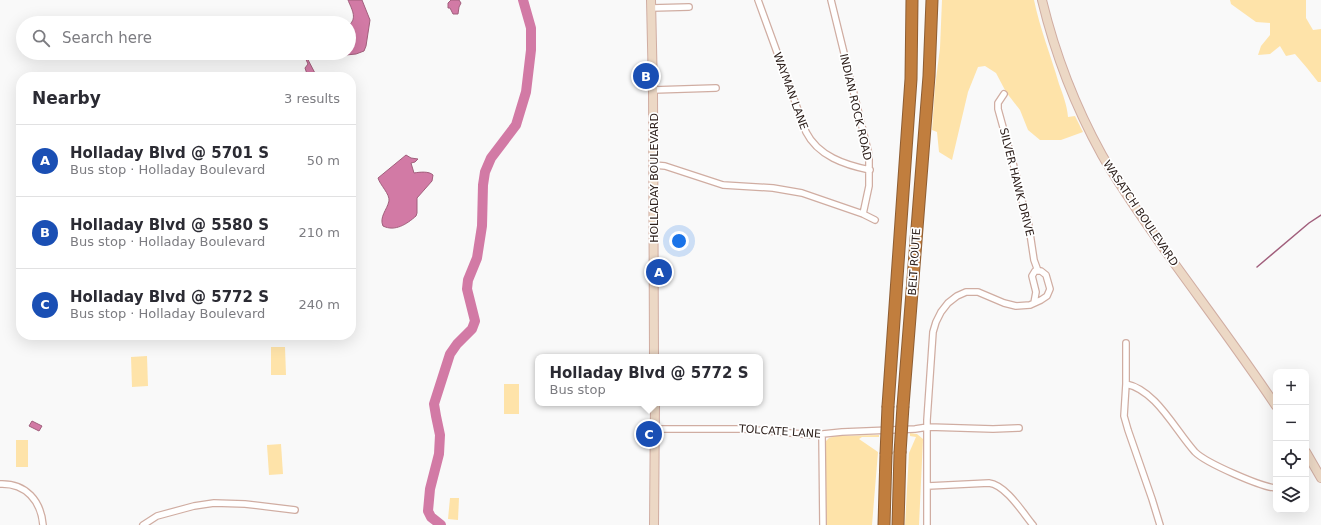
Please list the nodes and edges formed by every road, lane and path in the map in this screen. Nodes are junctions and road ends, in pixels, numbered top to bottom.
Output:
1 (758, 0) edge
2 (831, 0) edge
3 (912, 0) edge
4 (932, 0) edge
5 (1042, 0) edge
6 (651, 4) edge
7 (689, 7) dead end
8 (716, 88) dead end
9 (653, 90) junction
10 (1004, 94) dead end
11 (654, 165) junction
12 (870, 170) junction
13 (863, 214) junction
14 (875, 220) dead end
15 (1038, 270) junction
16 (1034, 303) junction
17 (1126, 343) dead end
18 (654, 354) edge
19 (1126, 384) junction
20 (1275, 405) edge
21 (655, 406) edge
22 (928, 427) junction
23 (1019, 428) dead end
24 (655, 429) junction
25 (822, 435) junction
26 (1309, 457) edge
27 (1321, 478) edge
28 (0, 484) edge
29 (928, 486) junction
30 (1273, 487) edge
31 (295, 510) dead end
32 (43, 525) edge
33 (143, 525) edge
34 (654, 525) edge
35 (823, 525) edge
36 (884, 525) edge
37 (898, 525) edge
38 (927, 525) edge
39 (1033, 525) edge
40 (1160, 525) edge

1 - 12 street, WAYMAN LANE
2 - 12 street, INDIAN ROCK ROAD
3 - 36 highway, BELT ROUTE, bridge
4 - 37 highway, BELT ROUTE, bridge
5 - 20 street, WASATCH BOULEVARD
6 - 7 street
6 - 9 street, HOLLADAY BOULEVARD
8 - 9 street
9 - 11 street, HOLLADAY BOULEVARD
10 - 15 street, SILVER HAWK DRIVE
11 - 13 street
11 - 18 street, HOLLADAY BOULEVARD
12 - 13 street, INDIAN ROCK ROAD
13 - 14 street
15 - 16 street, SILVER HAWK DRIVE
15 - 16 street, SILVER HAWK DRIVE
16 - 22 street, SILVER HAWK DRIVE
17 - 19 street
19 - 30 street
19 - 40 street
21 - 24 street
22 - 23 street, TOLCATE LANE
22 - 25 street, TOLCATE LANE
22 - 29 street
24 - 25 street, TOLCATE LANE
24 - 34 street
25 - 35 street
26 - 27 street
28 - 32 street
29 - 38 street
29 - 39 street
31 - 33 street

